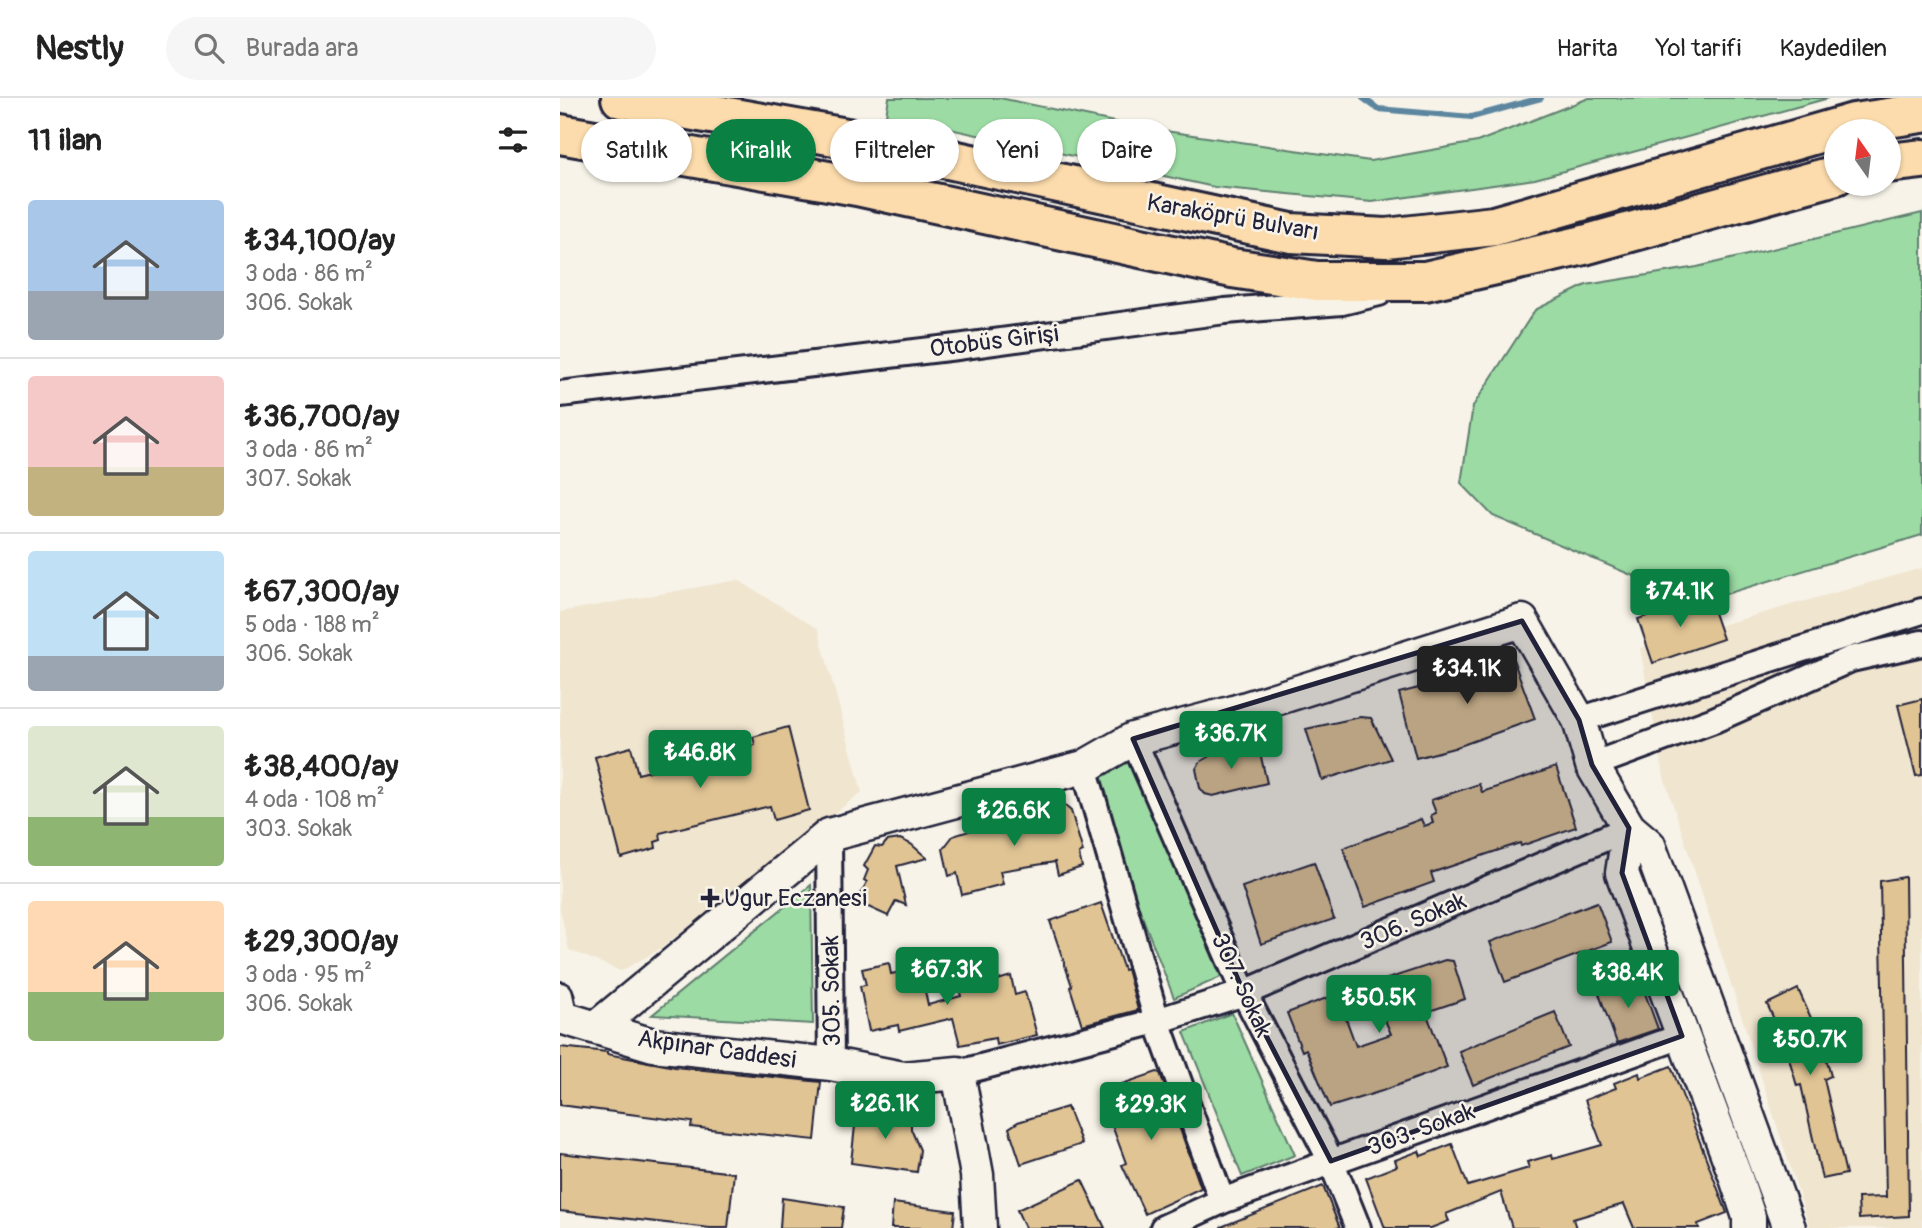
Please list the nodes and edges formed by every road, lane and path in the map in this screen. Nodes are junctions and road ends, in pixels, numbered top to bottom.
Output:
1 (621, 98) edge
2 (1922, 113) edge
3 (560, 134) edge
4 (1922, 159) edge
5 (1901, 161) edge
6 (1824, 178) edge
7 (1425, 281) junction
8 (560, 394) edge
9 (1922, 611) edge
10 (1922, 643) edge
11 (1580, 720) junction
12 (1133, 739) junction
13 (1592, 765) junction
14 (1084, 767) junction
15 (1629, 828) junction
16 (829, 835) junction
17 (1244, 993) junction
18 (562, 1010) edge
19 (1157, 1021) junction
20 (597, 1027) junction
21 (1682, 1035) junction
22 (831, 1064) junction
23 (958, 1073) junction
24 (1331, 1161) junction
25 (1222, 1201) junction
26 (980, 1228) edge
27 (1164, 1228) edge
28 (1358, 1228) edge
29 (1749, 1228) edge
30 (1789, 1228) edge

1 - 2 highway, Karaköprü Bulvarı
3 - 7 highway, Karaköprü Bulvarı
4 - 5 highway
6 - 7 highway, Karaköprü Bulvarı
7 - 8 street, Otobüs Girişi
9 - 11 street
10 - 13 street
11 - 12 street
11 - 13 street
12 - 14 street
12 - 17 street, 307. Sokak
13 - 15 street
14 - 16 street
14 - 19 street
15 - 17 street, 306. Sokak
15 - 21 street
15 - 30 street
16 - 20 street
16 - 22 street, 305. Sokak
17 - 19 street, 306. Sokak
17 - 24 street, 307. Sokak
18 - 20 street, Akpınar Caddesi
19 - 23 street, 306. Sokak
19 - 25 street
20 - 22 street, Akpınar Caddesi
21 - 24 street, 303. Sokak
21 - 29 street
22 - 23 street, Akpınar Caddesi
23 - 26 street
24 - 25 street, 303. Sokak
24 - 28 street, 307. Sokak
25 - 27 street, 303. Sokak

